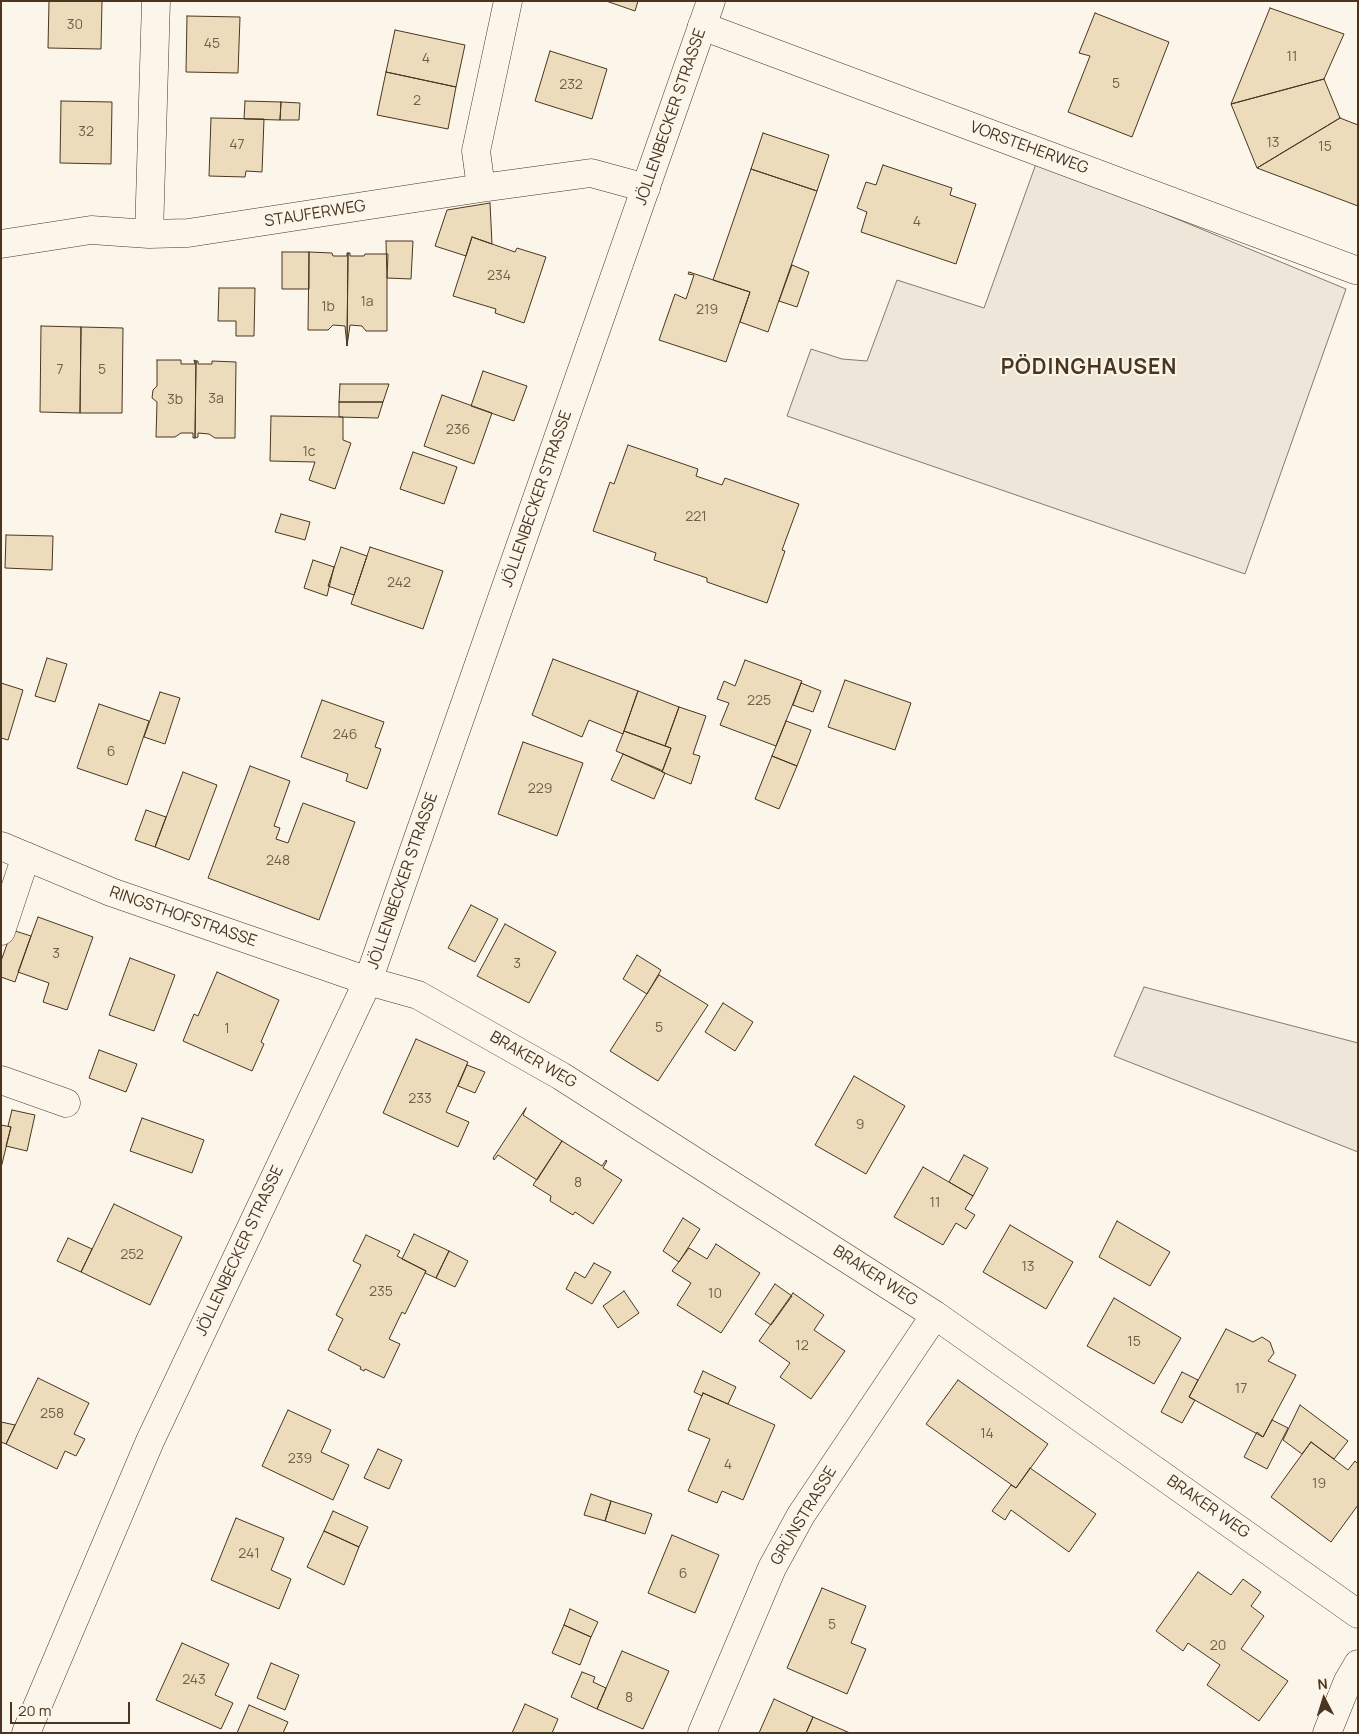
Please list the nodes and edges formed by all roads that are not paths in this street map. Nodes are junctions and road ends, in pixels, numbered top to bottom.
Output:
1 (156, 1) edge
2 (508, 1) edge
3 (706, 14) edge
4 (481, 188) junction
5 (646, 188) junction
6 (149, 234) junction
7 (1, 244) edge
8 (1355, 270) dead end
9 (1, 846) edge
10 (26, 856) junction
11 (1, 930) edge
12 (368, 981) junction
13 (1, 1080) edge
14 (66, 1103) dead end
15 (935, 1315) junction
16 (1358, 1614) edge
17 (1358, 1664) edge
18 (26, 1733) edge
19 (702, 1733) edge
20 (1326, 1733) edge

1 - 6 street
2 - 4 street
3 - 5 street, JÖLLENBECKER STRASSE
3 - 8 street, VORSTEHERWEG
4 - 5 street, STAUFERWEG
4 - 6 street, STAUFERWEG
5 - 12 street, JÖLLENBECKER STRASSE
6 - 7 street, STAUFERWEG
9 - 10 street, RINGSTHOFSTRASSE
10 - 11 street
10 - 12 street, RINGSTHOFSTRASSE
12 - 15 street, BRAKER WEG
12 - 18 street, JÖLLENBECKER STRASSE
13 - 14 street
15 - 16 street, BRAKER WEG
15 - 19 street, GRÜNSTRASSE
17 - 20 street

